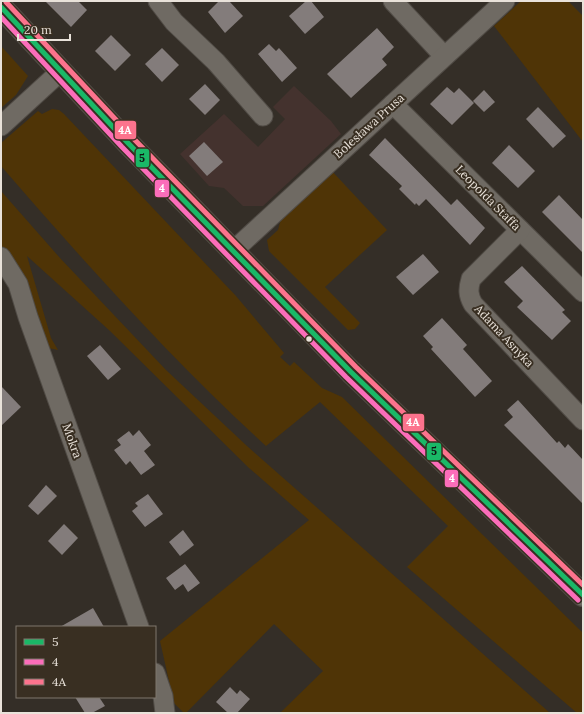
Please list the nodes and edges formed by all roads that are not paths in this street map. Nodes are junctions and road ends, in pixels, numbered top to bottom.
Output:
1 (158, 1) edge
2 (393, 1) edge
3 (504, 1) edge
4 (1, 7) edge
5 (444, 56) junction
6 (61, 71) junction
7 (393, 104) junction
8 (263, 116) dead end
9 (1, 126) edge
10 (520, 230) junction
11 (233, 251) junction
12 (1, 257) edge
13 (583, 292) edge
14 (583, 420) edge
15 (583, 595) edge
16 (139, 626) edge
17 (156, 676) edge
18 (165, 713) edge

1 - 8 street
2 - 5 street
3 - 5 street, Bolesława Prusa
4 - 6 main road
5 - 7 street, Bolesława Prusa
6 - 9 street
6 - 11 main road
7 - 10 street, Leopolda Staffa
7 - 11 street, Bolesława Prusa
10 - 13 street, Leopolda Staffa
10 - 14 street, Adama Asnyka
11 - 15 main road
12 - 16 street, Mokra
17 - 18 street

